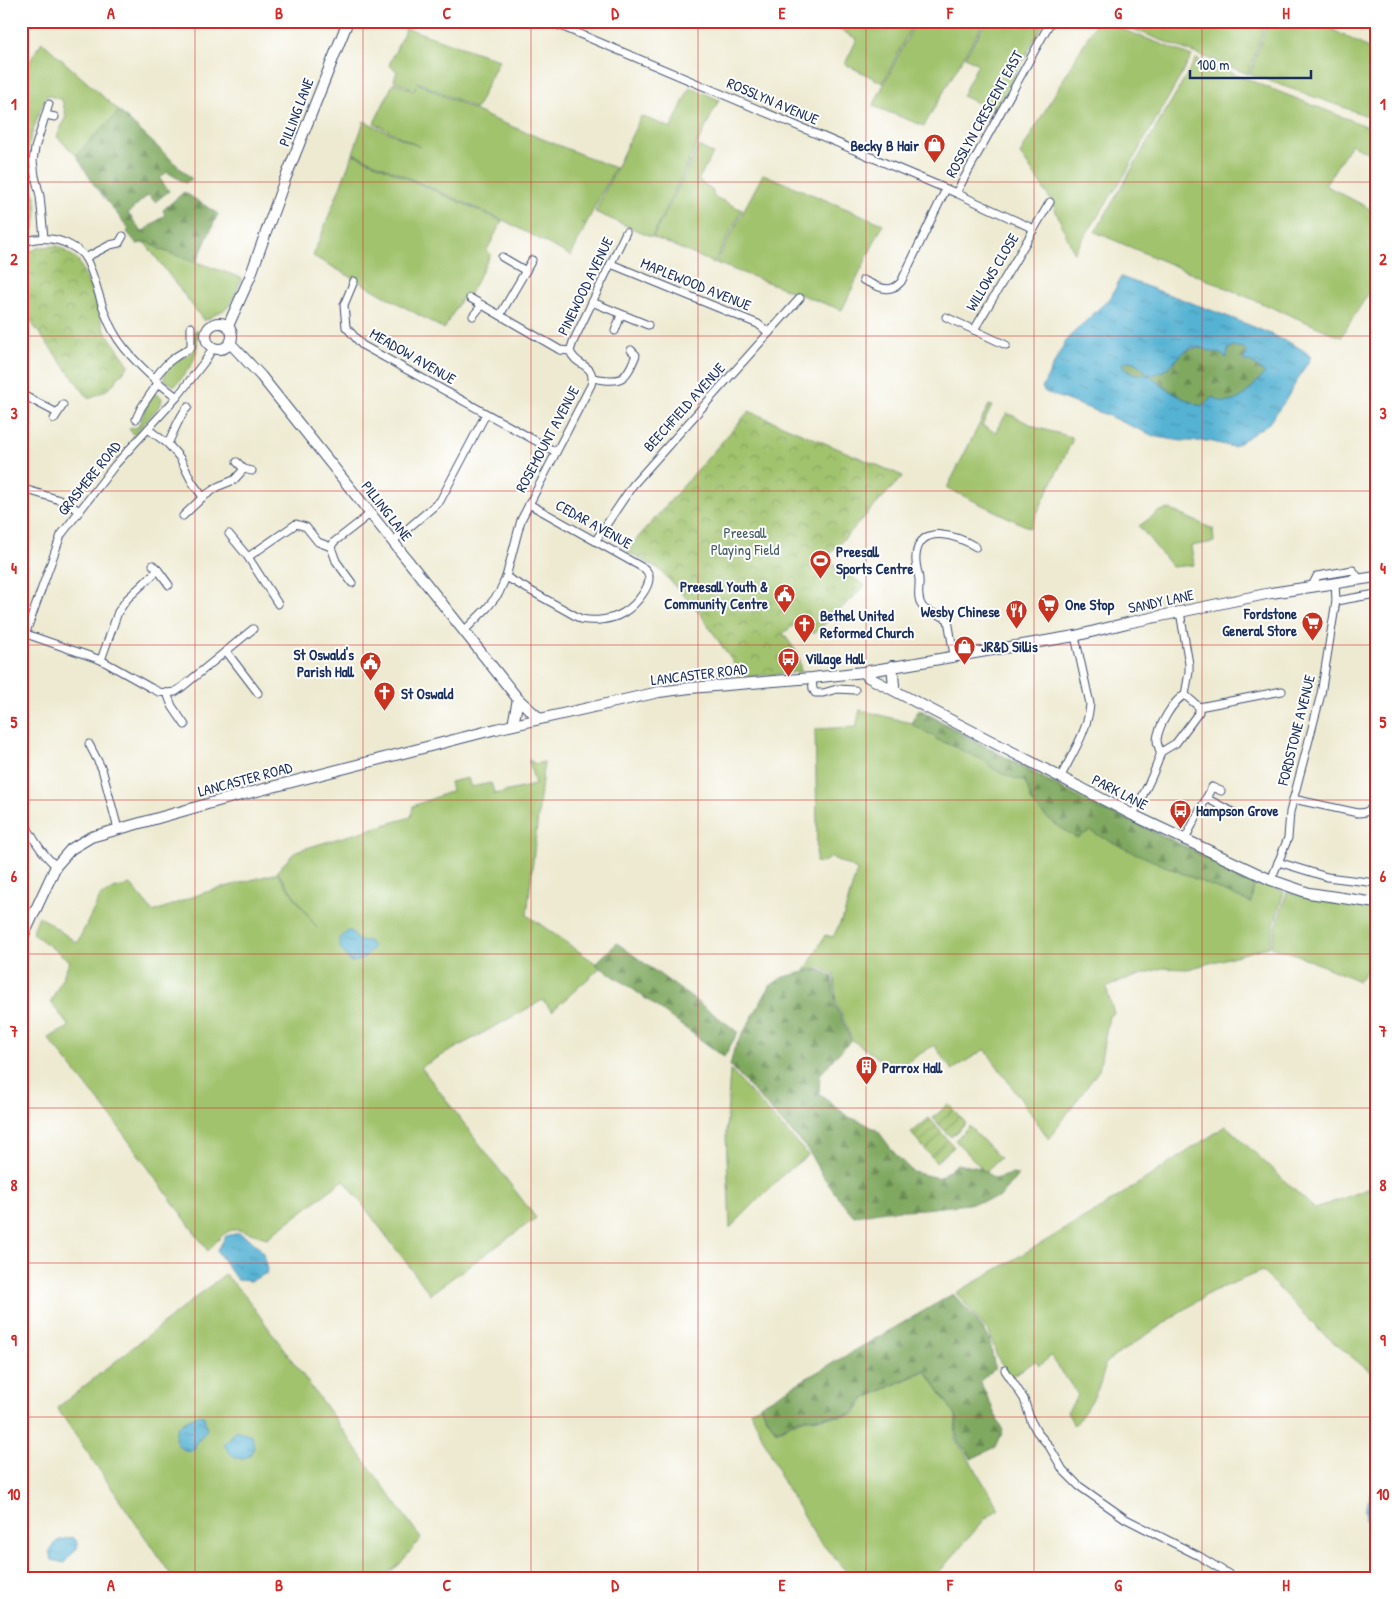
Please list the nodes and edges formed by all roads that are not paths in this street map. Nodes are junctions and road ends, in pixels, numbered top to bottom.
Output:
1 (348, 21) edge
2 (549, 21) edge
3 (1051, 21) edge
4 (49, 104) dead end
5 (46, 114) junction
6 (55, 117) dead end
7 (946, 189) junction
8 (956, 193) junction
9 (1050, 202) dead end
10 (986, 206) joint
11 (1034, 228) junction
12 (626, 232) dead end
13 (44, 238) junction
14 (121, 243) dead end
15 (21, 245) edge
16 (502, 257) dead end
17 (86, 258) junction
18 (532, 260) dead end
19 (611, 264) junction
20 (526, 272) junction
21 (863, 280) dead end
22 (354, 281) dead end
23 (470, 298) dead end
24 (800, 298) dead end
25 (592, 302) junction
26 (482, 305) junction
27 (621, 314) junction
28 (500, 315) junction
29 (473, 316) dead end
30 (946, 317) dead end
31 (648, 325) dead end
32 (228, 326) junction
33 (974, 330) junction
34 (615, 331) dead end
35 (189, 332) dead end
36 (769, 332) junction
37 (230, 343) junction
38 (1006, 345) dead end
39 (213, 348) junction
40 (631, 350) dead end
41 (570, 351) junction
42 (593, 378) junction
43 (156, 381) junction
44 (21, 394) edge
45 (177, 397) junction
46 (63, 405) dead end
47 (188, 407) dead end
48 (486, 414) junction
49 (136, 419) dead end
50 (148, 429) junction
51 (168, 444) junction
52 (556, 452) junction
53 (237, 462) dead end
54 (21, 488) edge
55 (203, 497) junction
56 (529, 504) junction
57 (80, 511) junction
58 (370, 514) junction
59 (183, 516) dead end
60 (229, 534) dead end
61 (596, 540) junction
62 (392, 542) junction
63 (331, 547) junction
64 (976, 547) dead end
65 (248, 557) junction
66 (506, 577) junction
67 (1376, 577) edge
68 (1360, 580) junction
69 (352, 583) dead end
70 (1335, 583) junction
71 (170, 585) dead end
72 (1312, 586) junction
73 (1376, 594) edge
74 (1336, 601) junction
75 (278, 604) dead end
76 (1180, 612) junction
77 (253, 629) dead end
78 (464, 631) junction
79 (26, 634) junction
80 (1075, 636) junction
81 (21, 646) edge
82 (226, 651) junction
83 (954, 655) junction
84 (101, 660) junction
85 (892, 666) junction
86 (864, 672) junction
87 (812, 678) junction
88 (892, 689) junction
89 (855, 690) dead end
90 (1282, 691) dead end
91 (167, 693) junction
92 (258, 693) dead end
93 (1185, 695) junction
94 (518, 699) junction
95 (1199, 706) junction
96 (536, 720) junction
97 (185, 725) dead end
98 (513, 725) junction
99 (88, 744) dead end
100 (1160, 752) junction
101 (1060, 778) junction
102 (1220, 791) dead end
103 (1206, 798) junction
104 (1293, 799) junction
105 (1376, 802) edge
106 (1236, 814) dead end
107 (1133, 815) junction
108 (21, 816) edge
109 (118, 829) junction
110 (1184, 841) junction
111 (1278, 862) junction
112 (56, 866) junction
113 (1271, 880) junction
114 (1376, 883) edge
115 (1376, 903) edge
116 (21, 941) edge
117 (1005, 1370) dead end
118 (1235, 1578) edge

1 - 32 main road, PILLING LANE
2 - 7 street, ROSSLYN AVENUE
3 - 8 street, ROSSLYN CRESCENT EAST
4 - 5 street
5 - 6 street
5 - 13 street
7 - 8 street, ROSSLYN AVENUE
7 - 21 street
8 - 10 street, ROSSLYN AVENUE
9 - 11 street, WILLOWS CLOSE
10 - 11 street, WILLOWS CLOSE
11 - 33 street, WILLOWS CLOSE
12 - 19 street, PINEWOOD AVENUE
13 - 15 street
13 - 17 street
14 - 17 street
16 - 20 street
17 - 43 street
18 - 20 street
19 - 25 street, PINEWOOD AVENUE
19 - 36 street, MAPLEWOOD AVENUE
20 - 28 street
22 - 48 street, MEADOW AVENUE
23 - 26 street, ROSEMOUNT AVENUE
24 - 36 street, BEECHFIELD AVENUE
25 - 27 street
25 - 41 street, PINEWOOD AVENUE
26 - 28 street, ROSEMOUNT AVENUE
26 - 29 street
27 - 31 street
27 - 34 street
28 - 41 street, ROSEMOUNT AVENUE
30 - 33 street, WILLOWS CLOSE
32 - 37 main road
32 - 39 main road
33 - 38 street, WILLOWS CLOSE
35 - 43 street
36 - 61 street, BEECHFIELD AVENUE
37 - 39 main road
37 - 58 main road, PILLING LANE
39 - 45 street, GRASMERE ROAD
40 - 42 street
41 - 42 street, ROSEMOUNT AVENUE
42 - 52 street, ROSEMOUNT AVENUE
43 - 45 street
43 - 49 street
44 - 46 street
45 - 50 street, GRASMERE ROAD
47 - 51 street
48 - 52 street, MEADOW AVENUE
48 - 62 street
50 - 51 street
50 - 57 street, GRASMERE ROAD
51 - 55 street
52 - 56 street, ROSEMOUNT AVENUE
53 - 55 street
54 - 57 street
55 - 59 street
56 - 61 street, CEDAR AVENUE
56 - 66 street, ROSEMOUNT AVENUE
57 - 79 street, GRASMERE ROAD
58 - 62 main road, PILLING LANE
58 - 63 street
60 - 65 street
61 - 66 street, CEDAR AVENUE
62 - 78 main road, PILLING LANE
63 - 65 street
63 - 69 street
64 - 83 street
65 - 75 street
66 - 78 street, ROSEMOUNT AVENUE
67 - 68 main road, SANDY LANE
68 - 70 main road, SANDY LANE
68 - 72 street
70 - 72 main road, SANDY LANE
70 - 74 street, FORDSTONE AVENUE
71 - 84 street
72 - 76 main road, SANDY LANE
73 - 74 street
74 - 104 street, FORDSTONE AVENUE
76 - 80 main road, SANDY LANE
76 - 93 street
77 - 82 street
78 - 94 main road, PILLING LANE
79 - 81 street, GRASMERE ROAD
79 - 84 street
80 - 83 main road, SANDY LANE
80 - 101 street
82 - 91 street
82 - 92 street
83 - 85 main road, SANDY LANE
84 - 91 street
85 - 86 main road, SANDY LANE
85 - 88 main road
86 - 87 main road, LANCASTER ROAD
86 - 88 main road, PARK LANE
87 - 89 street
87 - 96 main road, LANCASTER ROAD
88 - 101 main road, PARK LANE
90 - 95 street
91 - 97 street
93 - 95 street
93 - 100 street
94 - 96 main road, PILLING LANE
94 - 98 main road
95 - 100 street
96 - 98 main road, LANCASTER ROAD
98 - 109 main road, LANCASTER ROAD
99 - 109 street
100 - 107 street
101 - 107 main road, PARK LANE
102 - 103 street
103 - 106 street
103 - 110 street
104 - 105 street
104 - 111 street, FORDSTONE AVENUE
107 - 110 main road, PARK LANE
108 - 112 street
109 - 112 main road, LANCASTER ROAD
110 - 113 main road, PARK LANE
111 - 113 street, FORDSTONE AVENUE
111 - 114 street
112 - 116 main road, LANCASTER ROAD
113 - 115 main road, PARK LANE
117 - 118 street

